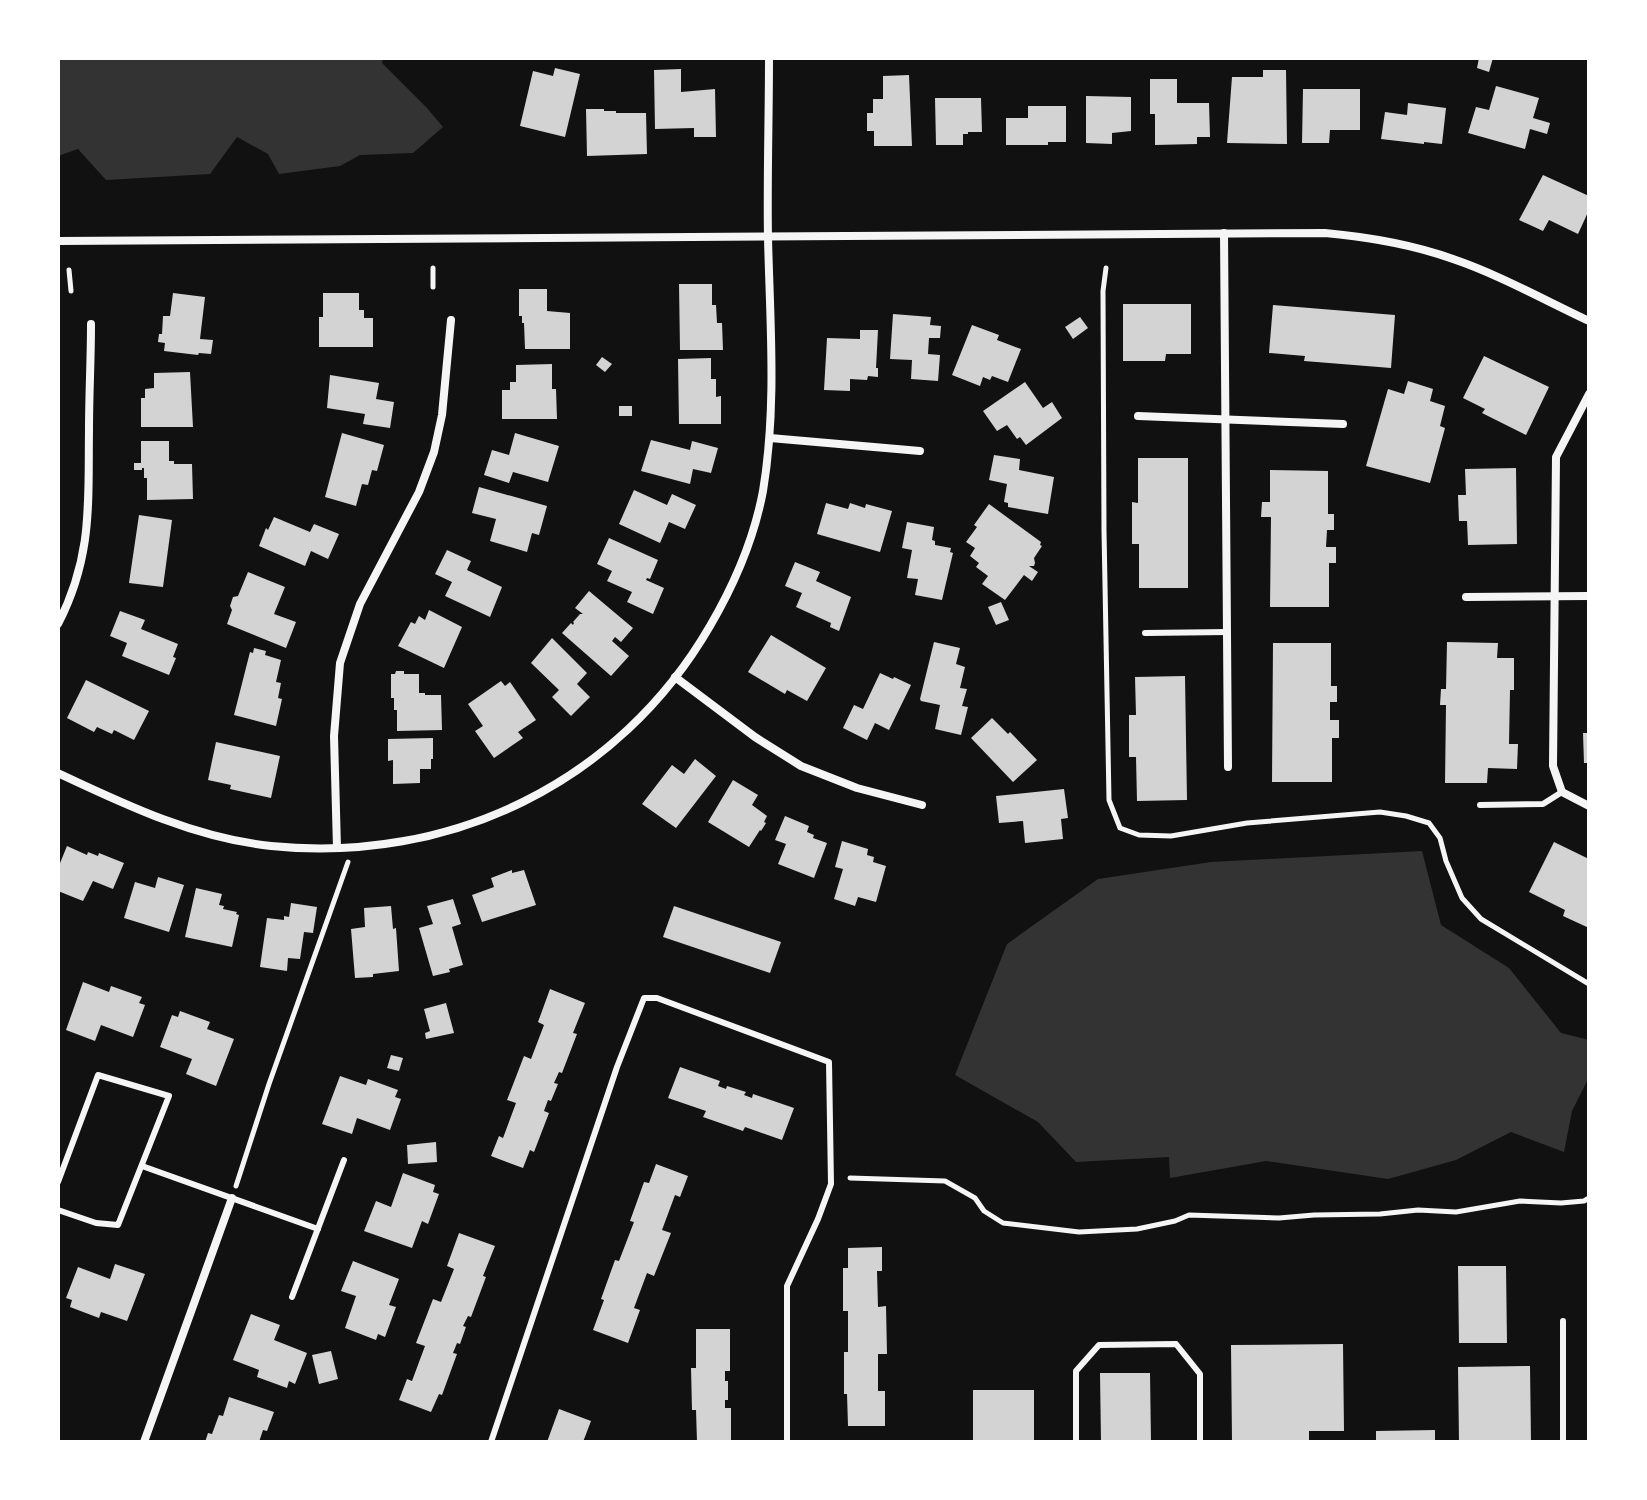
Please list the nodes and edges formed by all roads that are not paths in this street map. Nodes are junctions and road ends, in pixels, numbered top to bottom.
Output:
1 (769, 58) edge
2 (1224, 233) junction
3 (768, 236) junction
4 (58, 241) edge
5 (451, 320) dead end
6 (1589, 321) edge
7 (91, 324) dead end
8 (1589, 394) edge
9 (1138, 416) dead end
10 (1226, 419) junction
11 (1343, 424) dead end
12 (770, 438) junction
13 (920, 451) dead end
14 (1589, 596) edge
15 (1466, 597) dead end
16 (1555, 597) junction
17 (58, 624) edge
18 (1228, 632) junction
19 (1145, 633) dead end
20 (675, 677) junction
21 (1228, 767) dead end
22 (58, 773) edge
23 (1562, 792) junction
24 (922, 805) dead end
25 (1480, 805) dead end
26 (1589, 806) edge
27 (337, 848) junction
28 (344, 1160) dead end
29 (142, 1166) junction
30 (58, 1182) edge
31 (232, 1198) junction
32 (58, 1210) edge
33 (318, 1229) junction
34 (292, 1297) dead end
35 (1563, 1321) dead end
36 (144, 1442) edge
37 (491, 1442) edge
38 (787, 1442) edge
39 (1076, 1442) edge
40 (1200, 1442) edge
41 (1563, 1442) edge

1 - 3 street
2 - 3 street
2 - 6 street
2 - 10 street
3 - 4 street
3 - 12 street
5 - 27 street
7 - 17 street
8 - 16 street
9 - 10 street
10 - 11 street
10 - 18 street
12 - 13 street
12 - 20 street
14 - 16 street
15 - 16 street
16 - 23 street
18 - 19 lane
18 - 21 street
20 - 24 street
20 - 27 street
22 - 27 street
23 - 25 lane
23 - 26 street
28 - 33 lane
29 - 30 lane
29 - 31 lane
29 - 32 lane
31 - 33 lane
31 - 36 street
33 - 34 lane
35 - 41 lane
37 - 38 lane
39 - 40 lane

